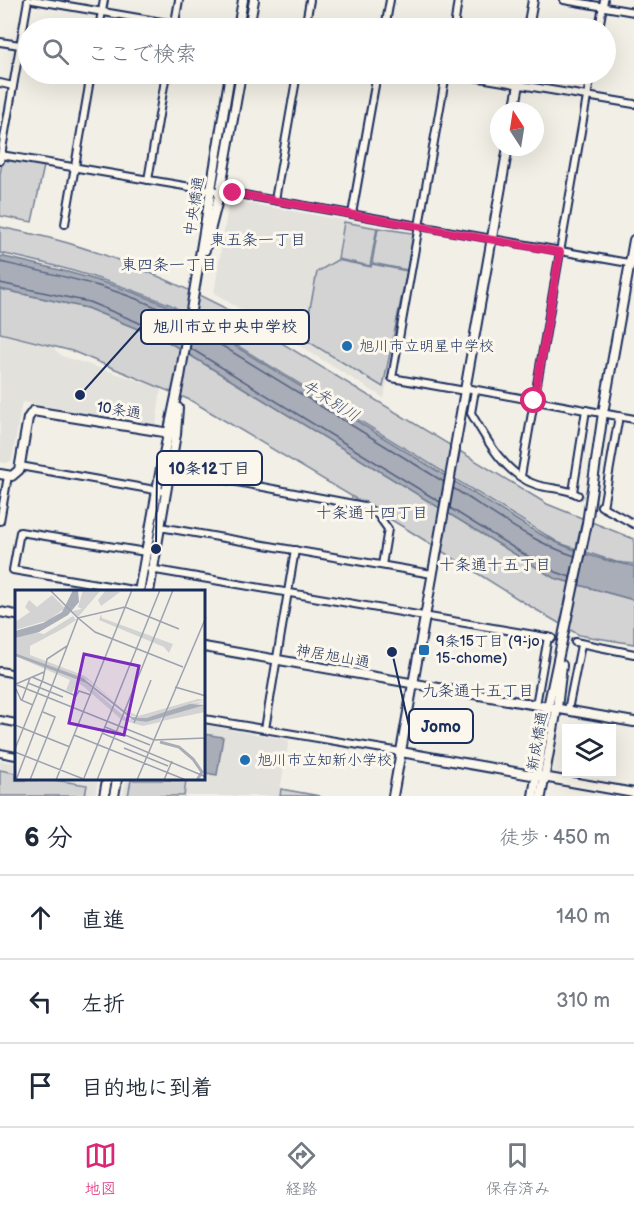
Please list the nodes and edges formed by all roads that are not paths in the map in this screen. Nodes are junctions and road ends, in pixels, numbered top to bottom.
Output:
1 (28, 0) edge
2 (33, 0) edge
3 (104, 0) edge
4 (179, 0) edge
5 (243, 0) edge
6 (254, 0) edge
7 (310, 0) edge
8 (390, 0) edge
9 (458, 0) edge
10 (533, 0) edge
11 (564, 0) edge
12 (603, 3) edge
13 (102, 12) junction
14 (634, 12) edge
15 (25, 18) edge
16 (101, 18) edge
17 (131, 18) edge
18 (176, 18) edge
19 (240, 18) edge
20 (251, 18) edge
21 (307, 18) edge
22 (387, 18) edge
23 (455, 18) edge
24 (530, 18) edge
25 (601, 18) edge
26 (0, 42) edge
27 (18, 45) edge
28 (18, 57) edge
29 (0, 83) edge
30 (89, 84) edge
31 (164, 84) edge
32 (228, 84) edge
33 (239, 84) edge
34 (295, 84) edge
35 (375, 84) edge
36 (444, 84) edge
37 (519, 84) joint
38 (589, 84) edge
39 (13, 86) junction
40 (587, 97) junction
41 (516, 102) edge
42 (634, 104) edge
43 (506, 156) edge
44 (1, 158) edge
45 (74, 167) junction
46 (148, 180) junction
47 (210, 190) junction
48 (220, 192) junction
49 (275, 200) junction
50 (352, 214) junction
51 (65, 224) dead end
52 (420, 226) junction
53 (492, 239) junction
54 (634, 240) edge
55 (560, 252) junction
56 (632, 264) edge
57 (193, 296) junction
58 (466, 389) junction
59 (475, 390) junction
60 (534, 401) junction
61 (586, 410) junction
62 (603, 413) junction
63 (619, 416) junction
64 (634, 418) edge
65 (172, 433) junction
66 (20, 466) junction
67 (161, 468) junction
68 (170, 469) junction
69 (4, 475) edge
70 (521, 476) junction
71 (157, 491) junction
72 (166, 492) junction
73 (0, 521) edge
74 (634, 524) edge
75 (160, 526) junction
76 (295, 550) junction
77 (146, 552) junction
78 (382, 565) junction
79 (143, 567) junction
80 (153, 569) junction
81 (432, 574) junction
82 (133, 590) edge
83 (139, 590) edge
84 (149, 590) edge
85 (287, 592) junction
86 (0, 612) edge
87 (15, 615) edge
88 (424, 616) junction
89 (206, 647) edge
90 (634, 654) edge
91 (276, 660) junction
92 (0, 671) edge
93 (15, 674) edge
94 (412, 683) junction
95 (536, 705) junction
96 (553, 708) junction
97 (568, 710) junction
98 (206, 719) edge
99 (0, 720) edge
100 (634, 722) edge
101 (15, 723) edge
102 (265, 729) junction
103 (400, 752) junction
104 (0, 753) edge
105 (15, 756) edge
106 (540, 777) junction
107 (107, 781) edge
108 (117, 781) edge
109 (634, 793) edge
110 (104, 796) edge
111 (114, 796) edge
112 (393, 796) edge
113 (533, 796) edge
114 (541, 796) edge

1 - 15 street
2 - 13 street
3 - 13 street
4 - 18 street
5 - 19 street
6 - 20 street
7 - 21 street
8 - 22 street
9 - 23 street
10 - 24 street
11 - 12 street
12 - 14 street
12 - 25 street
13 - 16 street
13 - 17 street
26 - 27 street
28 - 39 street
29 - 39 street
30 - 45 street
31 - 46 street
32 - 47 street, 中央橋通
33 - 48 street, 中央橋通
34 - 49 street
35 - 50 street
36 - 52 street
37 - 40 street
37 - 41 street
38 - 40 street
39 - 44 street
40 - 42 street
40 - 55 street
43 - 53 street
44 - 45 street
45 - 46 street
45 - 51 street
46 - 47 street
47 - 48 street
47 - 57 street, 中央橋通
48 - 49 street
48 - 57 street, 中央橋通
49 - 50 street
50 - 52 street
52 - 53 street
52 - 58 street
53 - 55 street
53 - 58 street
54 - 56 street
55 - 56 street
55 - 60 street
56 - 62 street
57 - 65 street
58 - 59 street
58 - 81 street
59 - 60 street
59 - 70 street
60 - 61 street
60 - 70 street
61 - 62 street
61 - 70 street
62 - 63 street
62 - 96 street, 新成橋通
63 - 64 street
63 - 74 street
65 - 66 street, 10条通
65 - 67 street
65 - 68 street
66 - 69 street
66 - 71 street
67 - 68 street
67 - 71 street
68 - 72 street
68 - 78 street
69 - 73 street
71 - 72 street
71 - 77 street
72 - 75 street
75 - 76 street
75 - 80 street
76 - 78 street
76 - 85 street
77 - 79 street
77 - 82 street
78 - 81 street
79 - 80 street
79 - 83 street
80 - 84 street
80 - 85 street
81 - 88 street
85 - 88 street
85 - 91 street
86 - 87 street
88 - 94 street
88 - 95 street
89 - 91 street, 神居旭山通
90 - 97 street
91 - 94 street, 神居旭山通
91 - 102 street
92 - 93 street
94 - 95 street, 神居旭山通
94 - 103 street
95 - 96 street, 神居旭山通
96 - 97 street, 神居旭山通
96 - 106 street, 新成橋通
97 - 100 street, 神居旭山通
98 - 102 street
99 - 101 street
102 - 103 street
103 - 106 street
103 - 112 street
104 - 105 street
106 - 109 street
106 - 113 street, 新成橋通
106 - 114 street, 新成橋通
107 - 110 street
108 - 111 street

